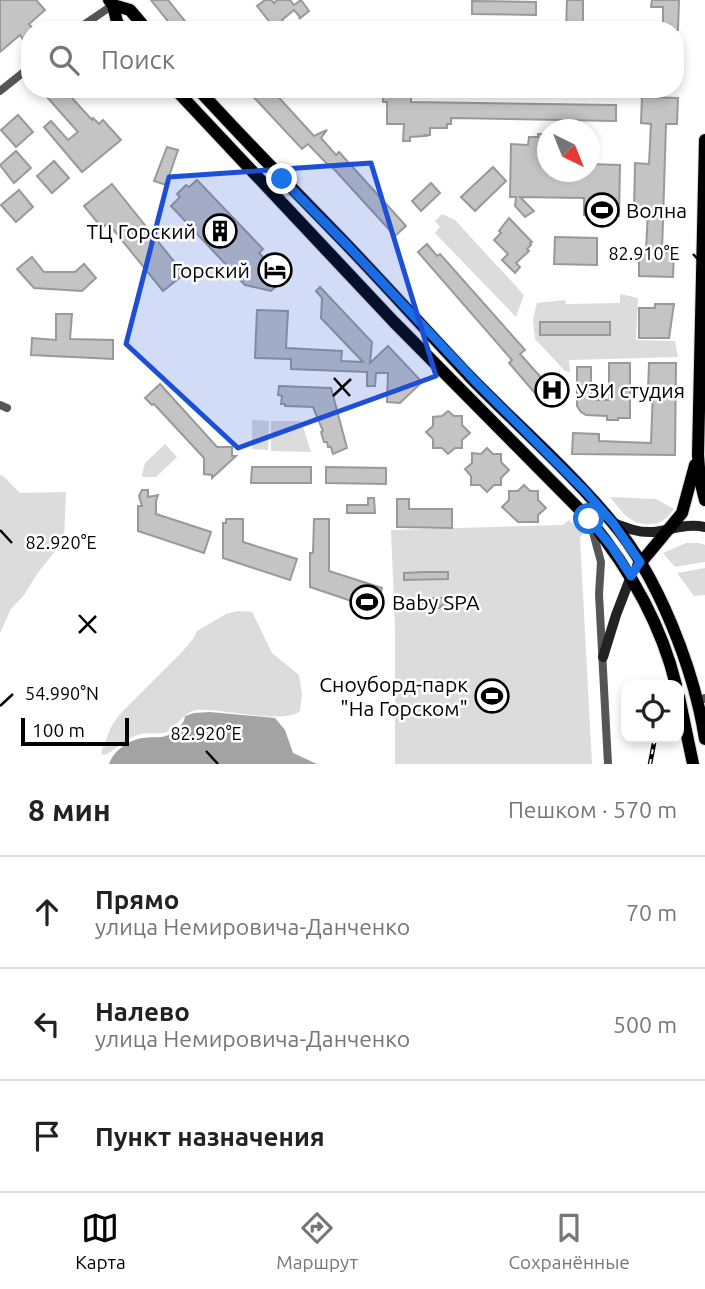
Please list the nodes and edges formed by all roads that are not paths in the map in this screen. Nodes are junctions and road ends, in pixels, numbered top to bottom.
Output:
1 (111, 3) edge
2 (88, 21) edge
3 (117, 21) edge
4 (139, 21) edge
5 (21, 74) edge
6 (0, 91) edge
7 (183, 98) edge
8 (207, 98) edge
9 (705, 140) edge
10 (698, 455) junction
11 (705, 500) edge
12 (589, 519) junction
13 (613, 523) junction
14 (705, 527) edge
15 (669, 529) junction
16 (640, 562) junction
17 (631, 576) junction
18 (603, 657) junction
19 (675, 680) edge
20 (705, 698) edge
21 (702, 720) junction
22 (684, 721) edge
23 (705, 739) edge
24 (608, 764) edge
25 (693, 764) edge

1 - 2 street
1 - 3 main road
1 - 4 main road
5 - 6 street
7 - 12 main road
8 - 13 main road
9 - 10 main road
10 - 11 main road
10 - 15 main road
12 - 17 main road
12 - 18 street
13 - 15 main road
13 - 16 main road
14 - 15 main road
15 - 16 main road
16 - 17 main road
16 - 21 main road
17 - 18 main road
17 - 19 main road
18 - 24 street
20 - 21 main road
21 - 23 main road
22 - 25 main road

